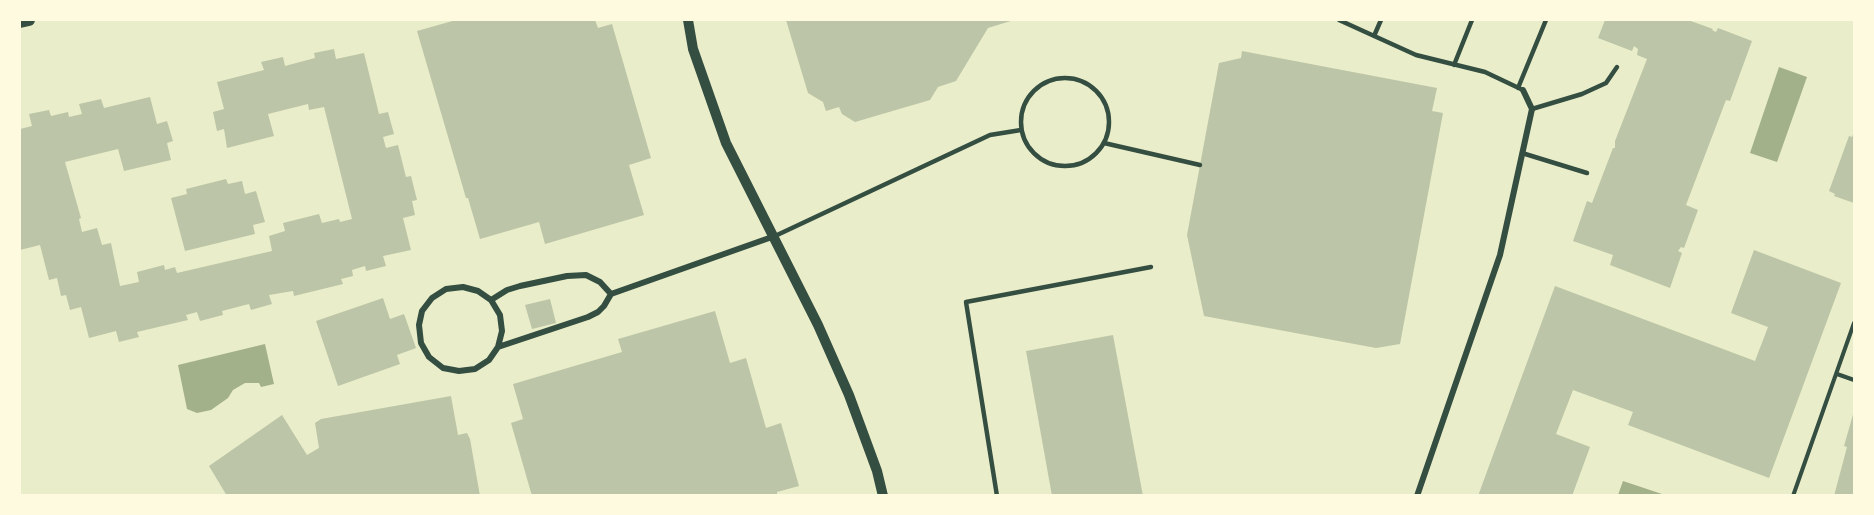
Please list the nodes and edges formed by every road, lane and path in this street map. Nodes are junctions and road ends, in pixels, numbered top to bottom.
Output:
1 (29, 20) edge
2 (688, 20) edge
3 (1339, 20) edge
4 (1381, 20) edge
5 (1472, 20) edge
6 (1546, 20) edge
7 (20, 22) edge
8 (1374, 36) junction
9 (1454, 65) junction
10 (1617, 67) dead end
11 (1521, 89) junction
12 (1532, 109) junction
13 (1021, 130) junction
14 (1104, 143) junction
15 (1522, 153) junction
16 (1200, 165) dead end
17 (1587, 173) dead end
18 (772, 237) junction
19 (1151, 267) dead end
20 (611, 294) junction
21 (491, 300) junction
22 (1854, 323) edge
23 (498, 347) junction
24 (1836, 374) junction
25 (1854, 380) edge
26 (883, 495) edge
27 (997, 495) edge
28 (1417, 495) edge
29 (1793, 495) edge

1 - 7 main road
2 - 18 street
3 - 8 lane
4 - 8 lane
5 - 9 lane
6 - 11 lane
8 - 9 lane
9 - 11 lane
10 - 12 lane
11 - 12 street
12 - 15 street
13 - 14 lane
13 - 14 lane
13 - 18 lane
14 - 16 lane
15 - 17 lane
15 - 28 street
18 - 20 street
18 - 26 street
19 - 27 lane
20 - 21 street
20 - 23 street
21 - 23 street
21 - 23 street
22 - 24 path
24 - 25 path
24 - 29 path

